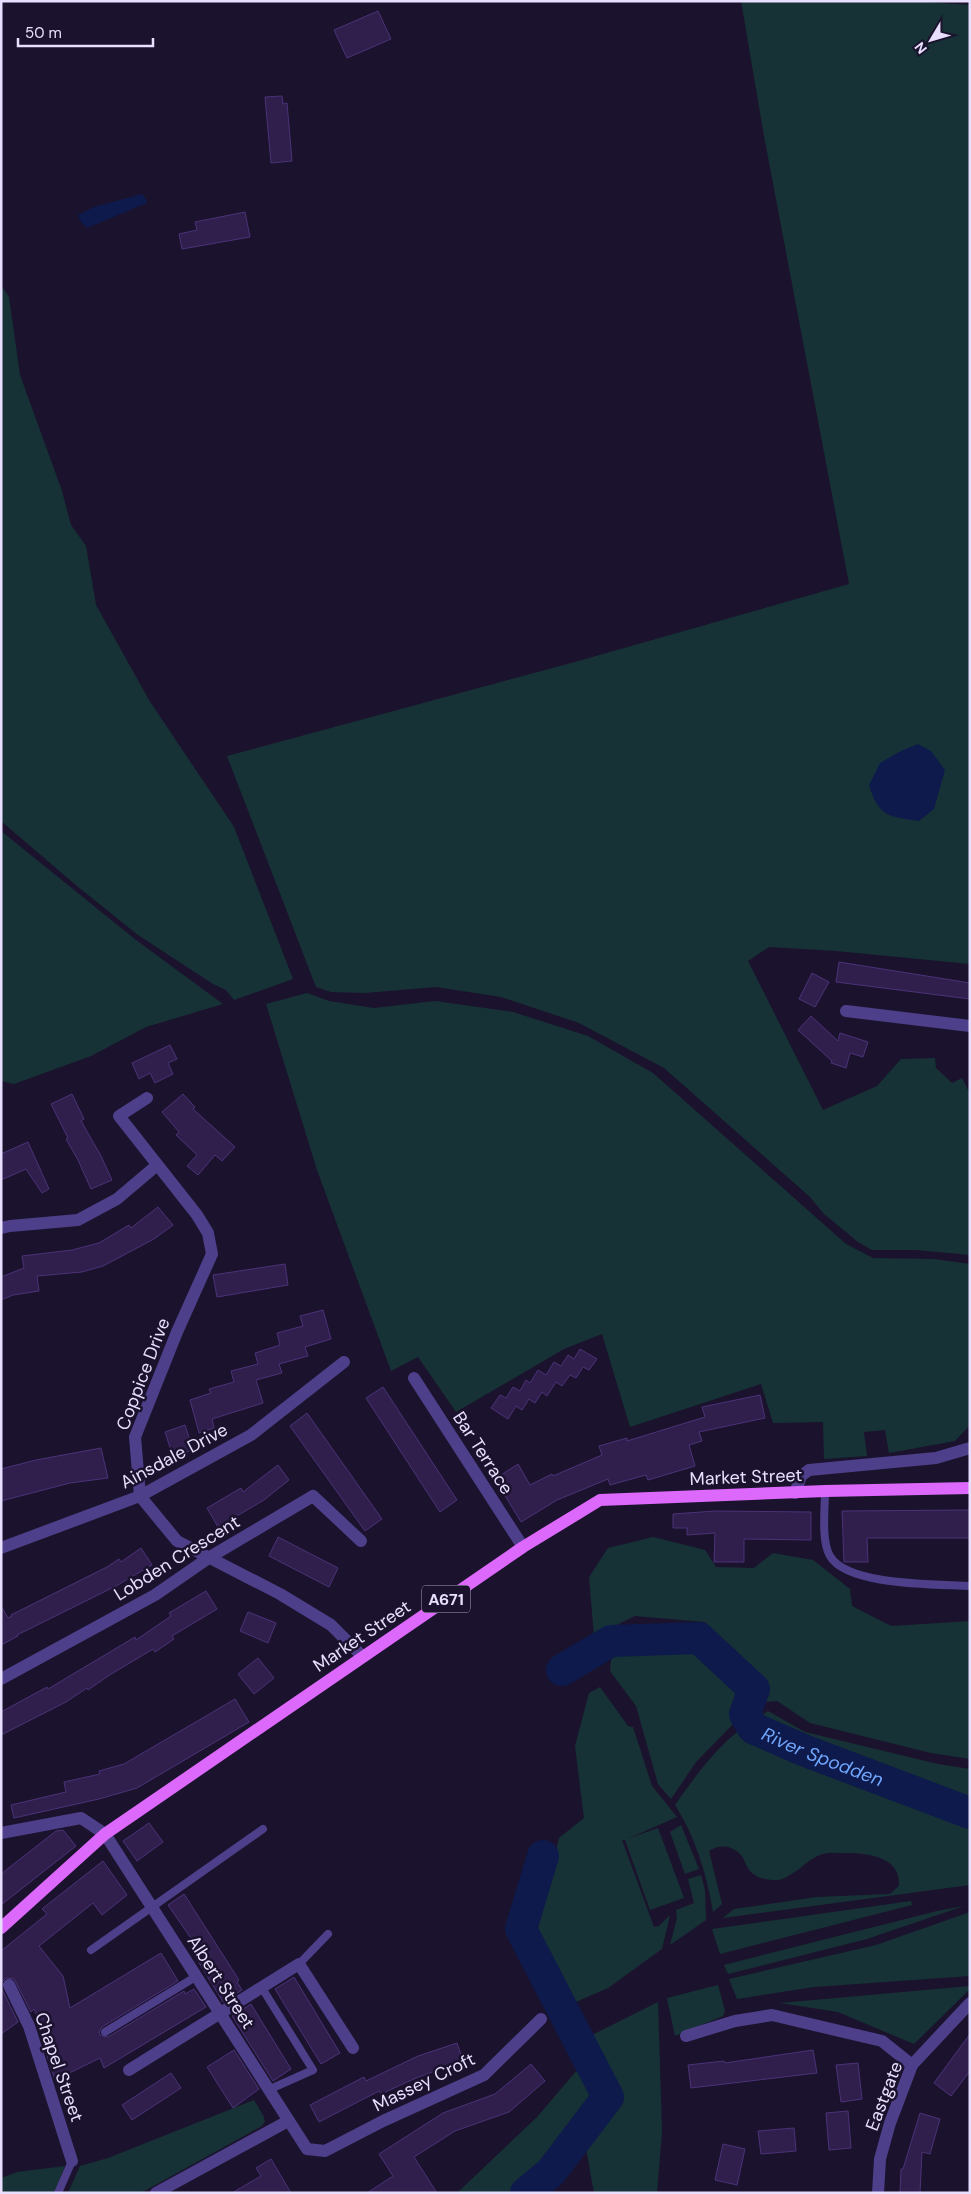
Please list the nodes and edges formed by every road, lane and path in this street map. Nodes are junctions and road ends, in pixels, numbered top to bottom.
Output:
1 (846, 1010) dead end
2 (970, 1026) edge
3 (147, 1098) dead end
4 (156, 1166) junction
5 (1, 1228) edge
6 (344, 1362) dead end
7 (414, 1378) dead end
8 (970, 1448) edge
9 (970, 1488) edge
10 (825, 1491) junction
11 (795, 1493) junction
12 (140, 1496) junction
13 (361, 1542) dead end
14 (523, 1547) junction
15 (1, 1548) edge
16 (210, 1557) junction
17 (970, 1586) edge
18 (362, 1656) junction
19 (1, 1679) edge
20 (263, 1830) dead end
21 (1, 1833) edge
22 (106, 1834) junction
23 (152, 1907) junction
24 (1, 1928) edge
25 (328, 1934) dead end
26 (91, 1950) dead end
27 (299, 1964) junction
28 (197, 1976) junction
29 (9, 1985) dead end
30 (262, 1988) junction
31 (970, 2003) edge
32 (222, 2014) junction
33 (541, 2019) dead end
34 (105, 2032) dead end
35 (686, 2036) dead end
36 (354, 2048) dead end
37 (912, 2064) junction
38 (128, 2070) dead end
39 (268, 2090) junction
40 (288, 2121) junction
41 (307, 2149) joint
42 (72, 2161) joint
43 (58, 2193) edge
44 (156, 2193) edge
45 (878, 2193) edge

1 - 2 street
3 - 4 street, Coppice Drive
4 - 5 street
4 - 12 street, Coppice Drive
6 - 12 street, Ainsdale Drive
7 - 14 street, Bar Terrace
8 - 11 street
9 - 10 main road, Market Street / A671
10 - 11 main road, Market Street / A671
10 - 17 lane
11 - 14 main road, Market Street / A671
12 - 15 street, Ainsdale Drive
12 - 16 street
13 - 16 street, Lobden Crescent
14 - 18 main road, Market Street / A671
16 - 18 street
16 - 19 street, Lobden Crescent
18 - 22 main road, Market Street / A671
20 - 23 lane
21 - 22 street
22 - 23 street, Albert Street
22 - 24 main road, Market Street / A671
23 - 26 lane
23 - 28 street, Albert Street
25 - 27 lane
27 - 30 street
27 - 36 street
28 - 32 street, Albert Street
28 - 34 lane
29 - 42 street, Chapel Street
30 - 32 street
30 - 39 lane
31 - 37 street, Eastgate
32 - 38 street
32 - 39 street, Albert Street
33 - 41 street, Massey Croft
35 - 37 street
37 - 45 street, Eastgate
39 - 40 street, Albert Street
40 - 41 street, Albert Street
40 - 44 street
42 - 43 lane

